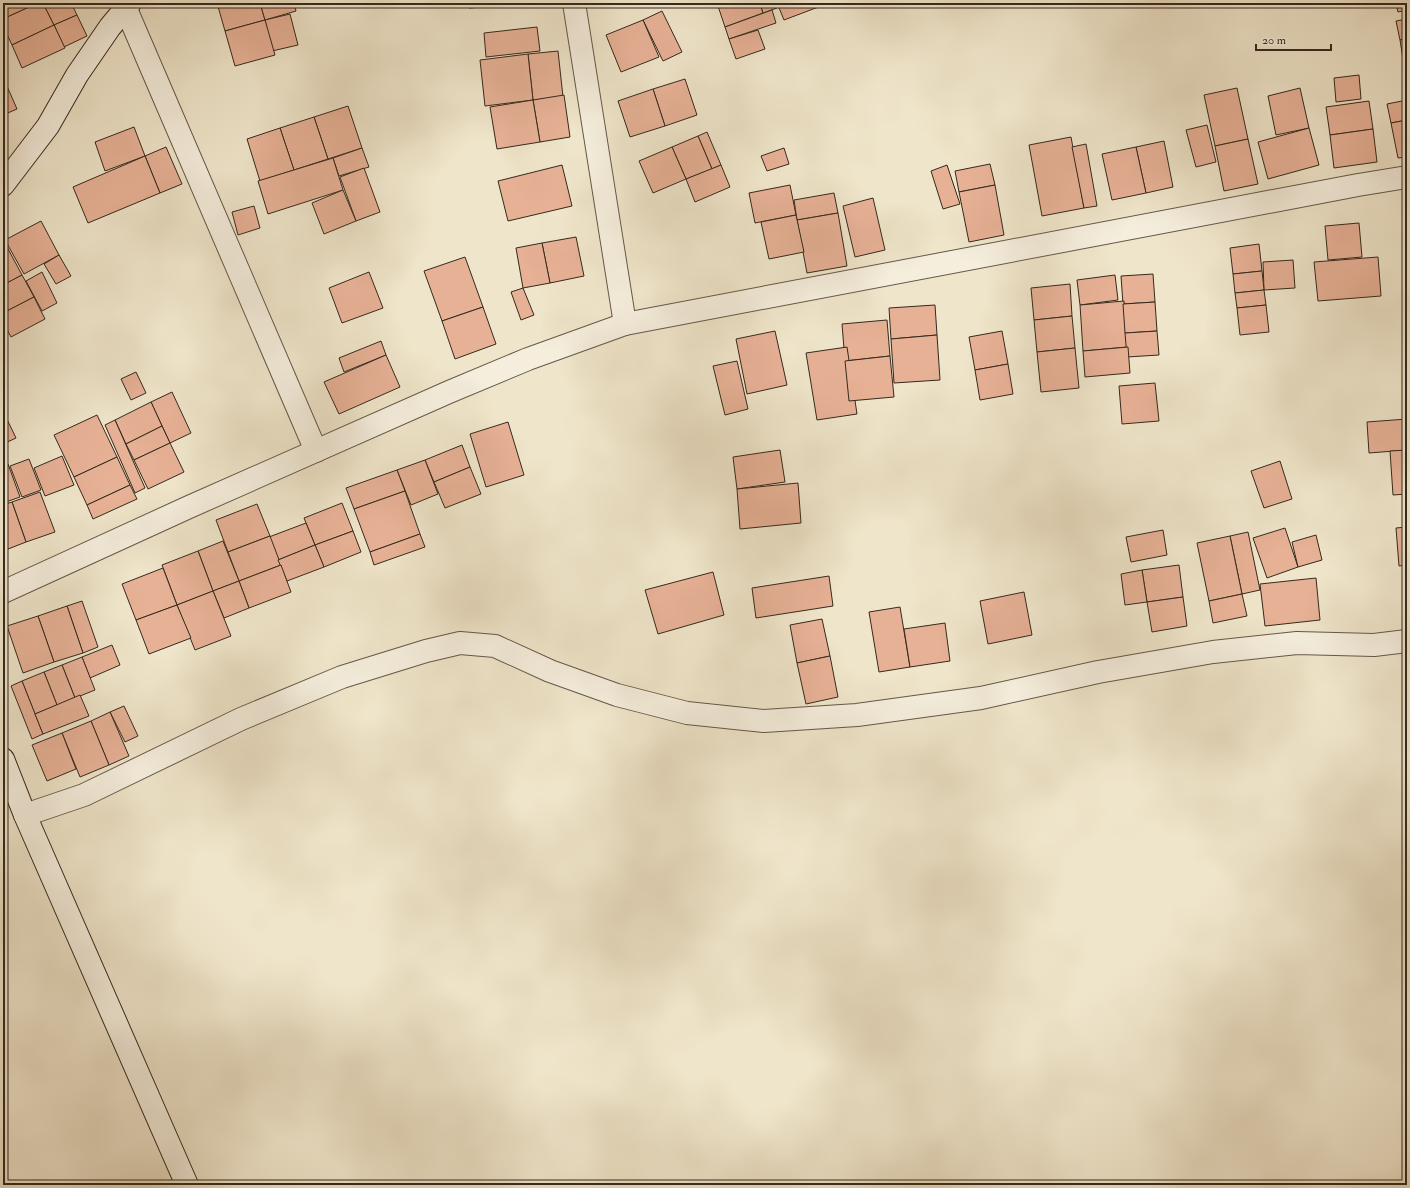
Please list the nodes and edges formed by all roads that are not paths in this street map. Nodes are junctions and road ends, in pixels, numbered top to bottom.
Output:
1 (574, 3) edge
2 (128, 6) edge
3 (1407, 177) edge
4 (3, 185) edge
5 (625, 324) junction
6 (316, 451) junction
7 (3, 592) edge
8 (1407, 641) edge
9 (3, 759) edge
10 (25, 815) junction
11 (187, 1185) edge

1 - 5 street
2 - 4 street
2 - 6 street
3 - 5 street
5 - 6 street
6 - 7 street
8 - 10 street
9 - 10 street
10 - 11 street

